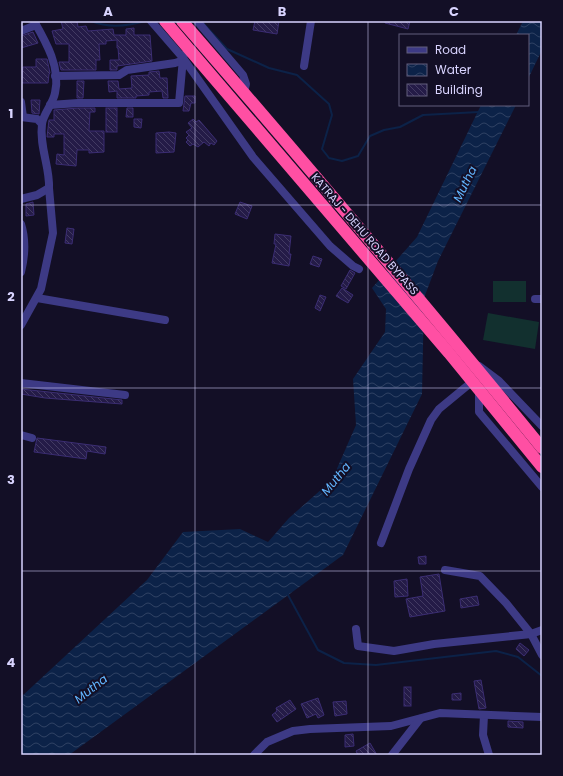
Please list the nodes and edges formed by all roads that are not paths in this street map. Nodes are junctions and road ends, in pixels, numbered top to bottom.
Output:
1 (151, 21) edge
2 (182, 21) edge
3 (311, 21) edge
4 (35, 23) edge
5 (162, 25) edge
6 (194, 26) edge
7 (21, 31) edge
8 (187, 46) junction
9 (183, 58) junction
10 (304, 66) dead end
11 (55, 76) junction
12 (244, 92) junction
13 (21, 102) edge
14 (50, 105) junction
15 (22, 117) edge
16 (42, 123) junction
17 (49, 188) junction
18 (21, 199) edge
19 (21, 224) edge
20 (359, 269) dead end
21 (21, 272) edge
22 (37, 298) junction
23 (164, 320) dead end
24 (21, 325) edge
25 (453, 349) junction
26 (472, 362) junction
27 (21, 383) edge
28 (476, 386) junction
29 (125, 395) dead end
30 (541, 423) edge
31 (21, 435) edge
32 (32, 438) dead end
33 (542, 448) edge
34 (542, 467) edge
35 (542, 488) edge
36 (381, 543) dead end
37 (445, 570) dead end
38 (356, 629) dead end
39 (542, 630) edge
40 (531, 634) junction
41 (542, 655) edge
42 (484, 715) junction
43 (542, 717) edge
44 (420, 720) junction
45 (261, 752) edge
46 (254, 755) edge
47 (392, 755) edge
48 (489, 755) edge

1 - 5 street
2 - 6 highway, KATRAJ - DEHU ROAD BYPASS
3 - 10 street
4 - 7 street
4 - 11 street
5 - 8 highway, KATRAJ - DEHU ROAD BYPASS
5 - 9 street
6 - 12 highway, KATRAJ - DEHU ROAD BYPASS
6 - 12 street
8 - 9 street
8 - 25 highway, KATRAJ - DEHU ROAD BYPASS
9 - 11 street
9 - 14 street
9 - 20 street
11 - 14 street
12 - 25 highway, KATRAJ - DEHU ROAD BYPASS
13 - 15 street
14 - 16 street
15 - 16 street
16 - 17 street
17 - 18 street
17 - 22 street
19 - 21 street
22 - 23 street
22 - 24 street
25 - 26 highway, KATRAJ - DEHU ROAD BYPASS
25 - 28 highway, KATRAJ - DEHU ROAD BYPASS
26 - 30 street
26 - 33 highway, KATRAJ - DEHU ROAD BYPASS
27 - 29 street
28 - 34 highway, KATRAJ - DEHU ROAD BYPASS
28 - 35 street
28 - 36 street
31 - 32 street
37 - 40 street
38 - 40 street
39 - 40 street
40 - 41 street
42 - 43 street
42 - 44 street
42 - 48 street
44 - 45 street
44 - 47 street
45 - 46 street

